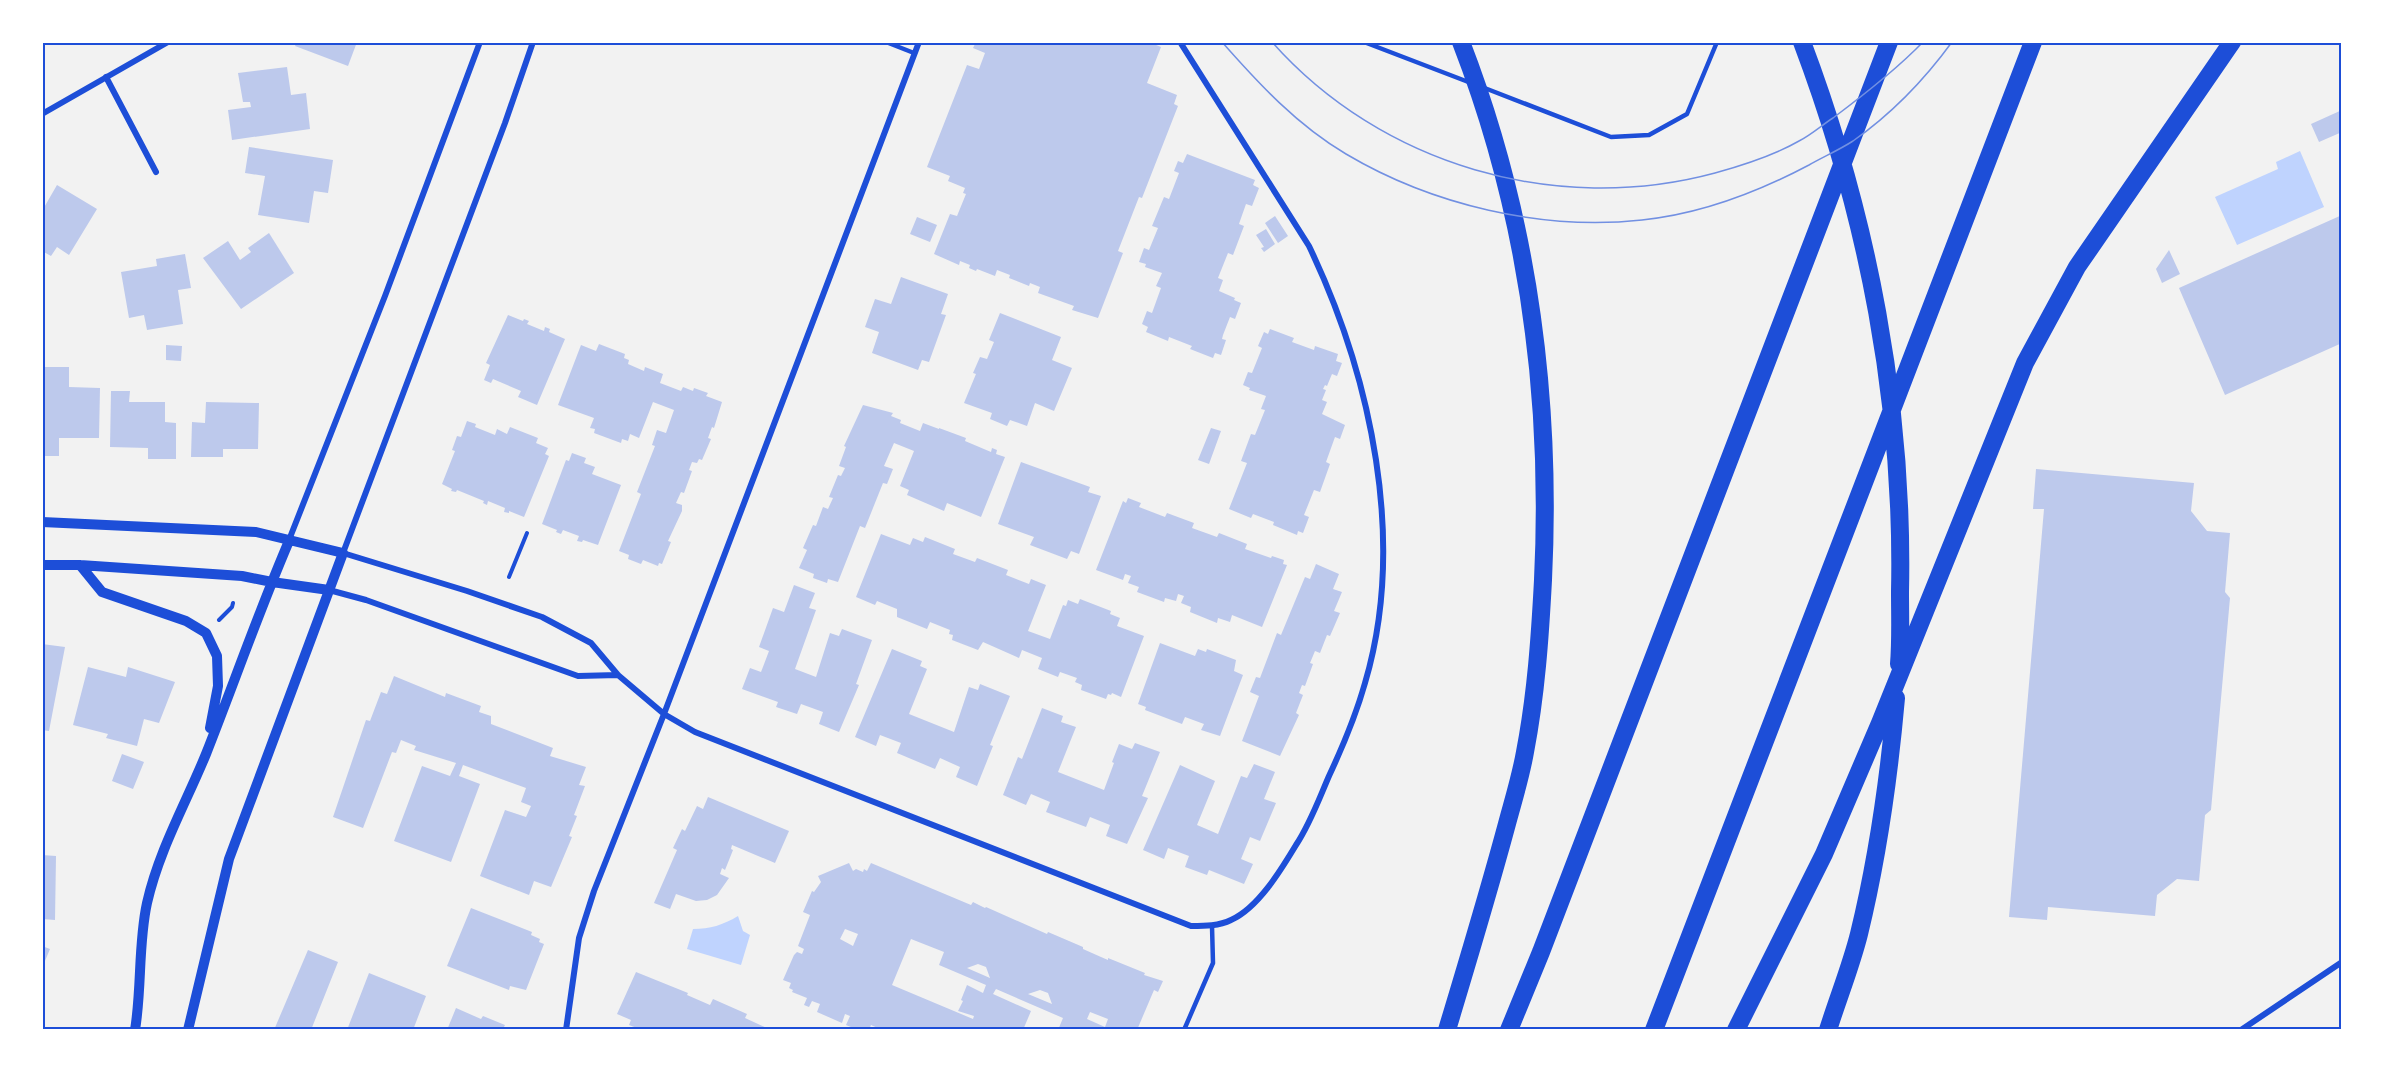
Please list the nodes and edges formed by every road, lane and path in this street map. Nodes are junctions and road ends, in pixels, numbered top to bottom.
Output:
1 (168, 42) edge
2 (480, 42) edge
3 (533, 42) edge
4 (886, 42) edge
5 (919, 42) edge
6 (1179, 42) edge
7 (1364, 42) edge
8 (1461, 42) edge
9 (1717, 42) edge
10 (1802, 42) edge
11 (2033, 42) edge
12 (2232, 42) edge
13 (1885, 48) edge
14 (914, 53) junction
15 (106, 77) junction
16 (42, 114) edge
17 (156, 172) dead end
18 (42, 522) edge
19 (527, 533) dead end
20 (289, 541) junction
21 (343, 553) junction
22 (42, 565) edge
23 (80, 565) junction
24 (509, 577) dead end
25 (272, 582) junction
26 (329, 590) junction
27 (234, 606) dead end
28 (212, 627) dead end
29 (618, 675) junction
30 (664, 714) junction
31 (205, 755) junction
32 (1212, 926) junction
33 (2342, 962) edge
34 (135, 1030) edge
35 (188, 1030) edge
36 (566, 1030) edge
37 (1184, 1030) edge
38 (1447, 1030) edge
39 (1509, 1030) edge
40 (1654, 1030) edge
41 (1736, 1030) edge
42 (1828, 1030) edge
43 (2241, 1030) edge

1 - 15 street
2 - 20 street
3 - 21 street
4 - 14 lane
5 - 14 street
6 - 32 street
7 - 9 lane
8 - 38 highway
10 - 42 highway
11 - 40 highway
12 - 41 highway
13 - 39 highway
14 - 30 street
15 - 16 street
15 - 17 street
18 - 20 street
19 - 24 path
20 - 21 street
20 - 25 street
21 - 26 street
21 - 29 street
22 - 23 street
23 - 25 street
23 - 31 street
25 - 26 street
25 - 31 street
26 - 29 street
26 - 35 street
27 - 28 path
29 - 30 street
30 - 32 street
30 - 36 street
31 - 34 street
32 - 37 lane
33 - 43 street

